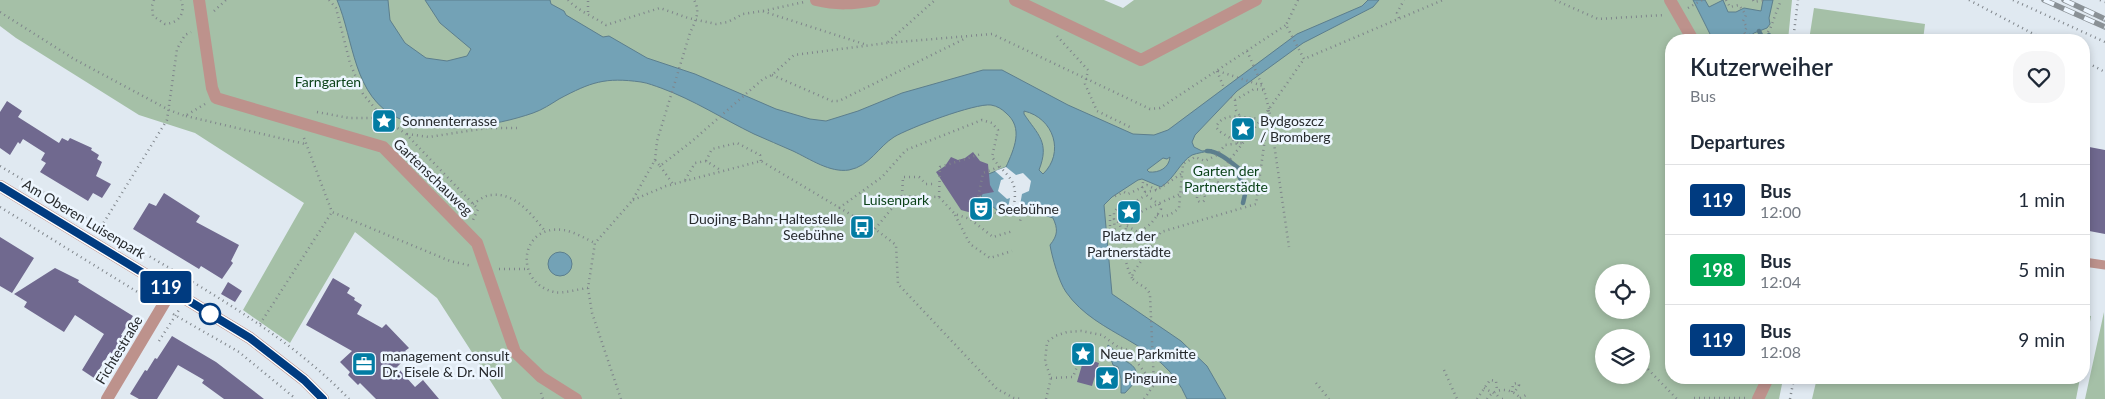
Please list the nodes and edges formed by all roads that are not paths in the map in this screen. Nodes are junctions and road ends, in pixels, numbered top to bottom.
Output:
1 (198, 0) edge
2 (814, 0) edge
3 (874, 0) edge
4 (1015, 0) edge
5 (1256, 0) edge
6 (1670, 0) edge
7 (1689, 34) edge
8 (0, 186) edge
9 (2090, 263) edge
10 (2105, 265) edge
11 (172, 290) junction
12 (1765, 384) edge
13 (1758, 398) edge
14 (107, 399) edge
15 (323, 399) edge
16 (576, 399) edge

1 - 16 street, Gartenschauweg
2 - 3 street
4 - 5 street
6 - 7 street
8 - 11 street, Am Oberen Luisenpark
9 - 10 lane
11 - 14 street, Fichtestraße
11 - 15 street, Am Oberen Luisenpark
12 - 13 street

